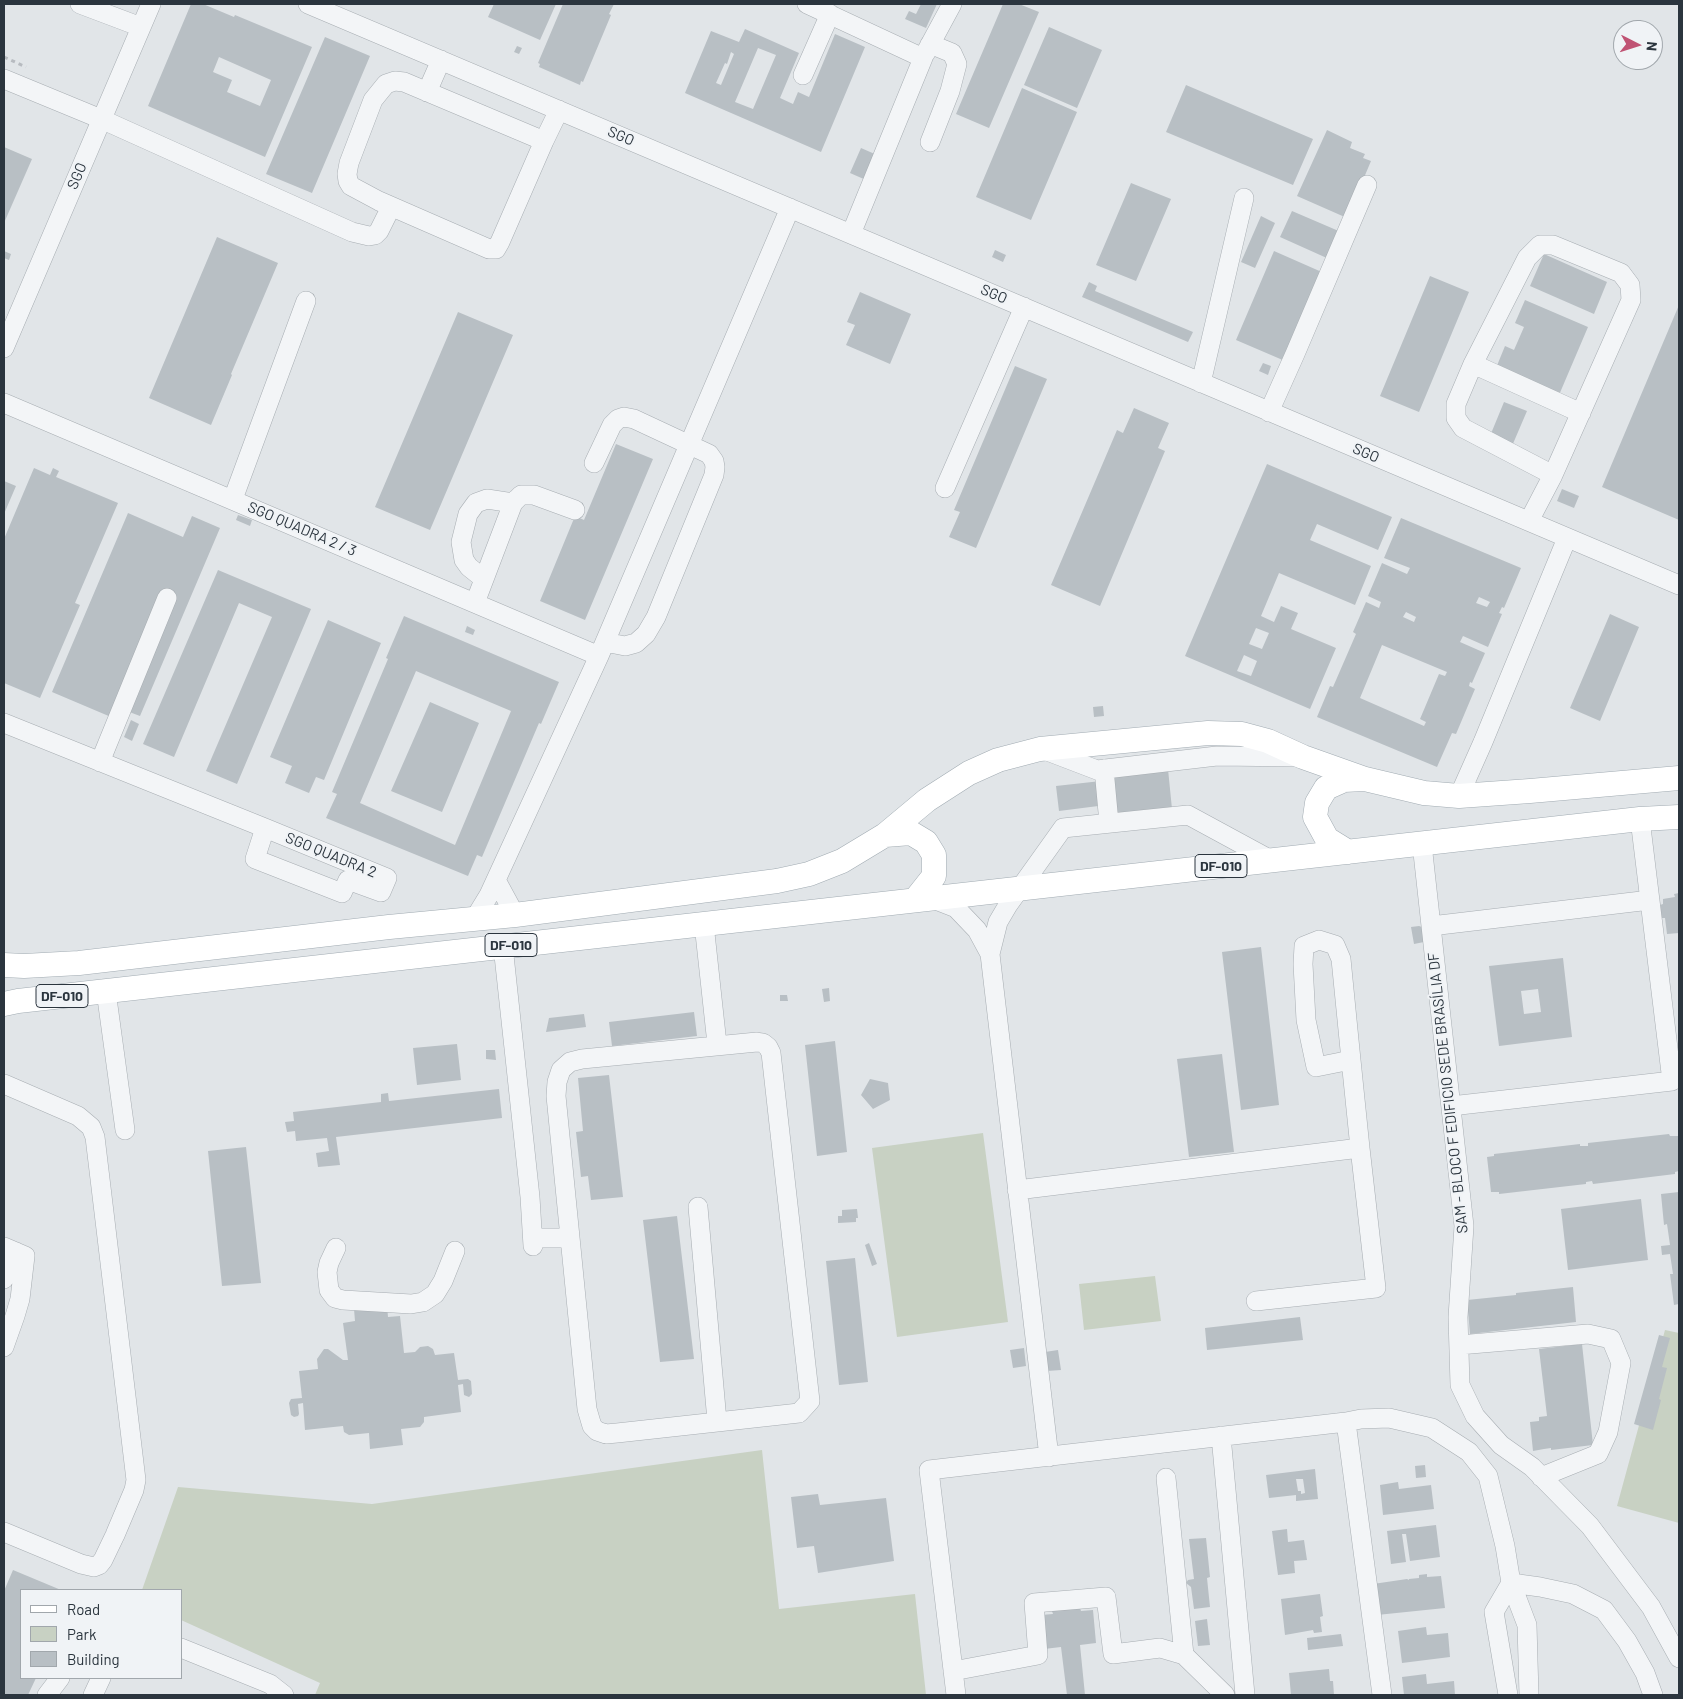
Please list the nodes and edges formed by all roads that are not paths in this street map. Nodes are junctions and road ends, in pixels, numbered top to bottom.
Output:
1 (80, 4) edge
2 (151, 4) edge
3 (308, 4) edge
4 (807, 4) edge
5 (952, 4) edge
6 (830, 14) junction
7 (141, 27) junction
8 (926, 51) junction
9 (441, 60) junction
10 (803, 75) dead end
11 (4, 79) edge
12 (427, 92) junction
13 (559, 110) junction
14 (102, 119) junction
15 (544, 142) junction
16 (930, 142) dead end
17 (1366, 185) dead end
18 (1244, 198) dead end
19 (391, 206) junction
20 (790, 208) junction
21 (851, 234) junction
22 (306, 302) dead end
23 (1024, 307) junction
24 (4, 348) edge
25 (1473, 364) junction
26 (1202, 383) junction
27 (4, 403) edge
28 (1269, 412) junction
29 (1581, 413) junction
30 (690, 444) junction
31 (594, 463) dead end
32 (1553, 475) junction
33 (945, 488) dead end
34 (233, 499) junction
35 (513, 503) junction
36 (575, 510) dead end
37 (1529, 522) junction
38 (1567, 538) junction
39 (484, 579) junction
40 (1679, 585) edge
41 (167, 598) dead end
42 (475, 603) junction
43 (602, 649) junction
44 (4, 723) edge
45 (1040, 749) junction
46 (1303, 757) junction
47 (100, 762) junction
48 (1104, 769) junction
49 (1679, 778) edge
50 (1365, 779) junction
51 (1459, 796) junction
52 (1679, 817) edge
53 (1640, 819) junction
54 (1109, 823) junction
55 (265, 828) junction
56 (885, 835) junction
57 (1422, 844) junction
58 (1348, 852) junction
59 (1271, 860) junction
60 (496, 880) junction
61 (1021, 888) junction
62 (923, 899) junction
63 (1650, 900) junction
64 (515, 915) junction
65 (475, 918) junction
66 (704, 924) junction
67 (1431, 926) junction
68 (503, 946) junction
69 (990, 954) junction
70 (4, 964) edge
71 (106, 991) junction
72 (4, 1004) edge
73 (717, 1044) junction
74 (1351, 1060) junction
75 (4, 1084) edge
76 (1451, 1106) junction
77 (124, 1130) dead end
78 (1360, 1148) junction
79 (1017, 1190) junction
80 (698, 1207) dead end
81 (570, 1238) junction
82 (336, 1248) dead end
83 (15, 1252) edge
84 (455, 1252) dead end
85 (4, 1279) edge
86 (1256, 1301) dead end
87 (1459, 1345) junction
88 (4, 1347) edge
89 (717, 1421) junction
90 (1346, 1422) junction
91 (1221, 1436) junction
92 (1049, 1457) junction
93 (1541, 1476) junction
94 (1166, 1478) dead end
95 (4, 1532) edge
96 (1511, 1583) junction
97 (182, 1649) edge
98 (1184, 1655) junction
99 (1679, 1658) edge
100 (952, 1671) junction
101 (59, 1679) edge
102 (256, 1687) edge
103 (47, 1695) edge
104 (284, 1695) edge
105 (956, 1695) edge
106 (1225, 1695) edge
107 (1245, 1695) edge
108 (1382, 1695) edge
109 (1508, 1695) edge
110 (1530, 1695) edge
111 (1653, 1695) edge

1 - 7 lane
2 - 7 lane, SGO
3 - 9 lane, SGO
4 - 6 lane
5 - 8 lane
6 - 8 lane
6 - 10 lane
7 - 14 lane, SGO
8 - 16 lane
8 - 21 lane
9 - 12 lane
9 - 13 lane, SGO
11 - 14 lane
12 - 15 lane
12 - 19 lane
13 - 15 lane
13 - 20 lane, SGO
14 - 19 lane
14 - 24 lane, SGO
15 - 19 lane
17 - 28 lane
18 - 26 lane
20 - 21 lane, SGO
20 - 30 lane
21 - 23 lane, SGO
22 - 34 lane
23 - 26 lane, SGO
23 - 33 lane
25 - 29 lane
25 - 29 lane
25 - 32 lane
26 - 28 lane, SGO
27 - 34 lane, SGO QUADRA 2 / 3
28 - 37 lane, SGO
29 - 32 lane
30 - 31 lane
30 - 43 lane
30 - 43 lane, SGO QUADRA 2 / 3
32 - 37 lane
34 - 42 lane, SGO QUADRA 2 / 3
35 - 36 lane
35 - 39 lane
35 - 39 lane
37 - 38 lane, SGO
38 - 40 lane, SGO
38 - 51 lane
39 - 42 lane
41 - 47 lane
42 - 43 lane, SGO QUADRA 2 / 3
43 - 60 lane
44 - 47 lane, SGO QUADRA 2
45 - 46 main road, DF-010
45 - 48 lane
45 - 56 main road, DF-010
46 - 48 lane
46 - 50 main road, DF-010
47 - 55 lane, SGO QUADRA 2
48 - 54 lane
49 - 51 main road, DF-010
50 - 51 main road, DF-010
50 - 58 main road
52 - 53 main road, DF-010
53 - 57 main road, DF-010
53 - 63 lane
54 - 59 lane
54 - 61 lane
55 - 55 lane, SGO QUADRA 2
56 - 62 main road
56 - 64 main road, DF-010
57 - 58 main road, DF-010
57 - 67 lane, SAM - BLOCO F EDIFICIO SEDE BRASÍLIA DF
58 - 59 main road, DF-010
59 - 61 main road, DF-010
60 - 64 lane
60 - 65 lane
61 - 62 main road, DF-010
61 - 69 lane
62 - 66 main road, DF-010
62 - 69 lane
63 - 67 lane
63 - 76 lane
64 - 65 main road, DF-010
65 - 70 main road, DF-010
66 - 68 main road, DF-010
66 - 73 lane
67 - 76 lane, SAM - BLOCO F EDIFICIO SEDE BRASÍLIA DF
68 - 71 main road, DF-010
68 - 81 lane
69 - 79 lane
71 - 72 main road, DF-010
71 - 77 lane
73 - 81 lane
73 - 89 lane
74 - 74 lane
74 - 78 lane
75 - 95 lane
76 - 87 lane, SAM - BLOCO F EDIFICIO SEDE BRASÍLIA DF
78 - 79 lane
78 - 86 lane
79 - 92 lane
80 - 89 lane
81 - 89 lane
82 - 84 lane
83 - 85 lane
83 - 88 lane
87 - 93 lane, SAM - BLOCO F EDIFICIO SEDE BRASÍLIA DF
87 - 93 lane
90 - 91 lane
90 - 96 lane
90 - 108 lane
91 - 92 lane
91 - 107 lane
92 - 100 lane
93 - 99 lane, SAM - BLOCO F EDIFICIO SEDE BRASÍLIA DF
94 - 98 lane
96 - 109 lane
96 - 110 lane
96 - 111 lane
97 - 102 lane
98 - 100 lane
98 - 106 lane
100 - 105 lane
101 - 103 lane
102 - 104 lane

